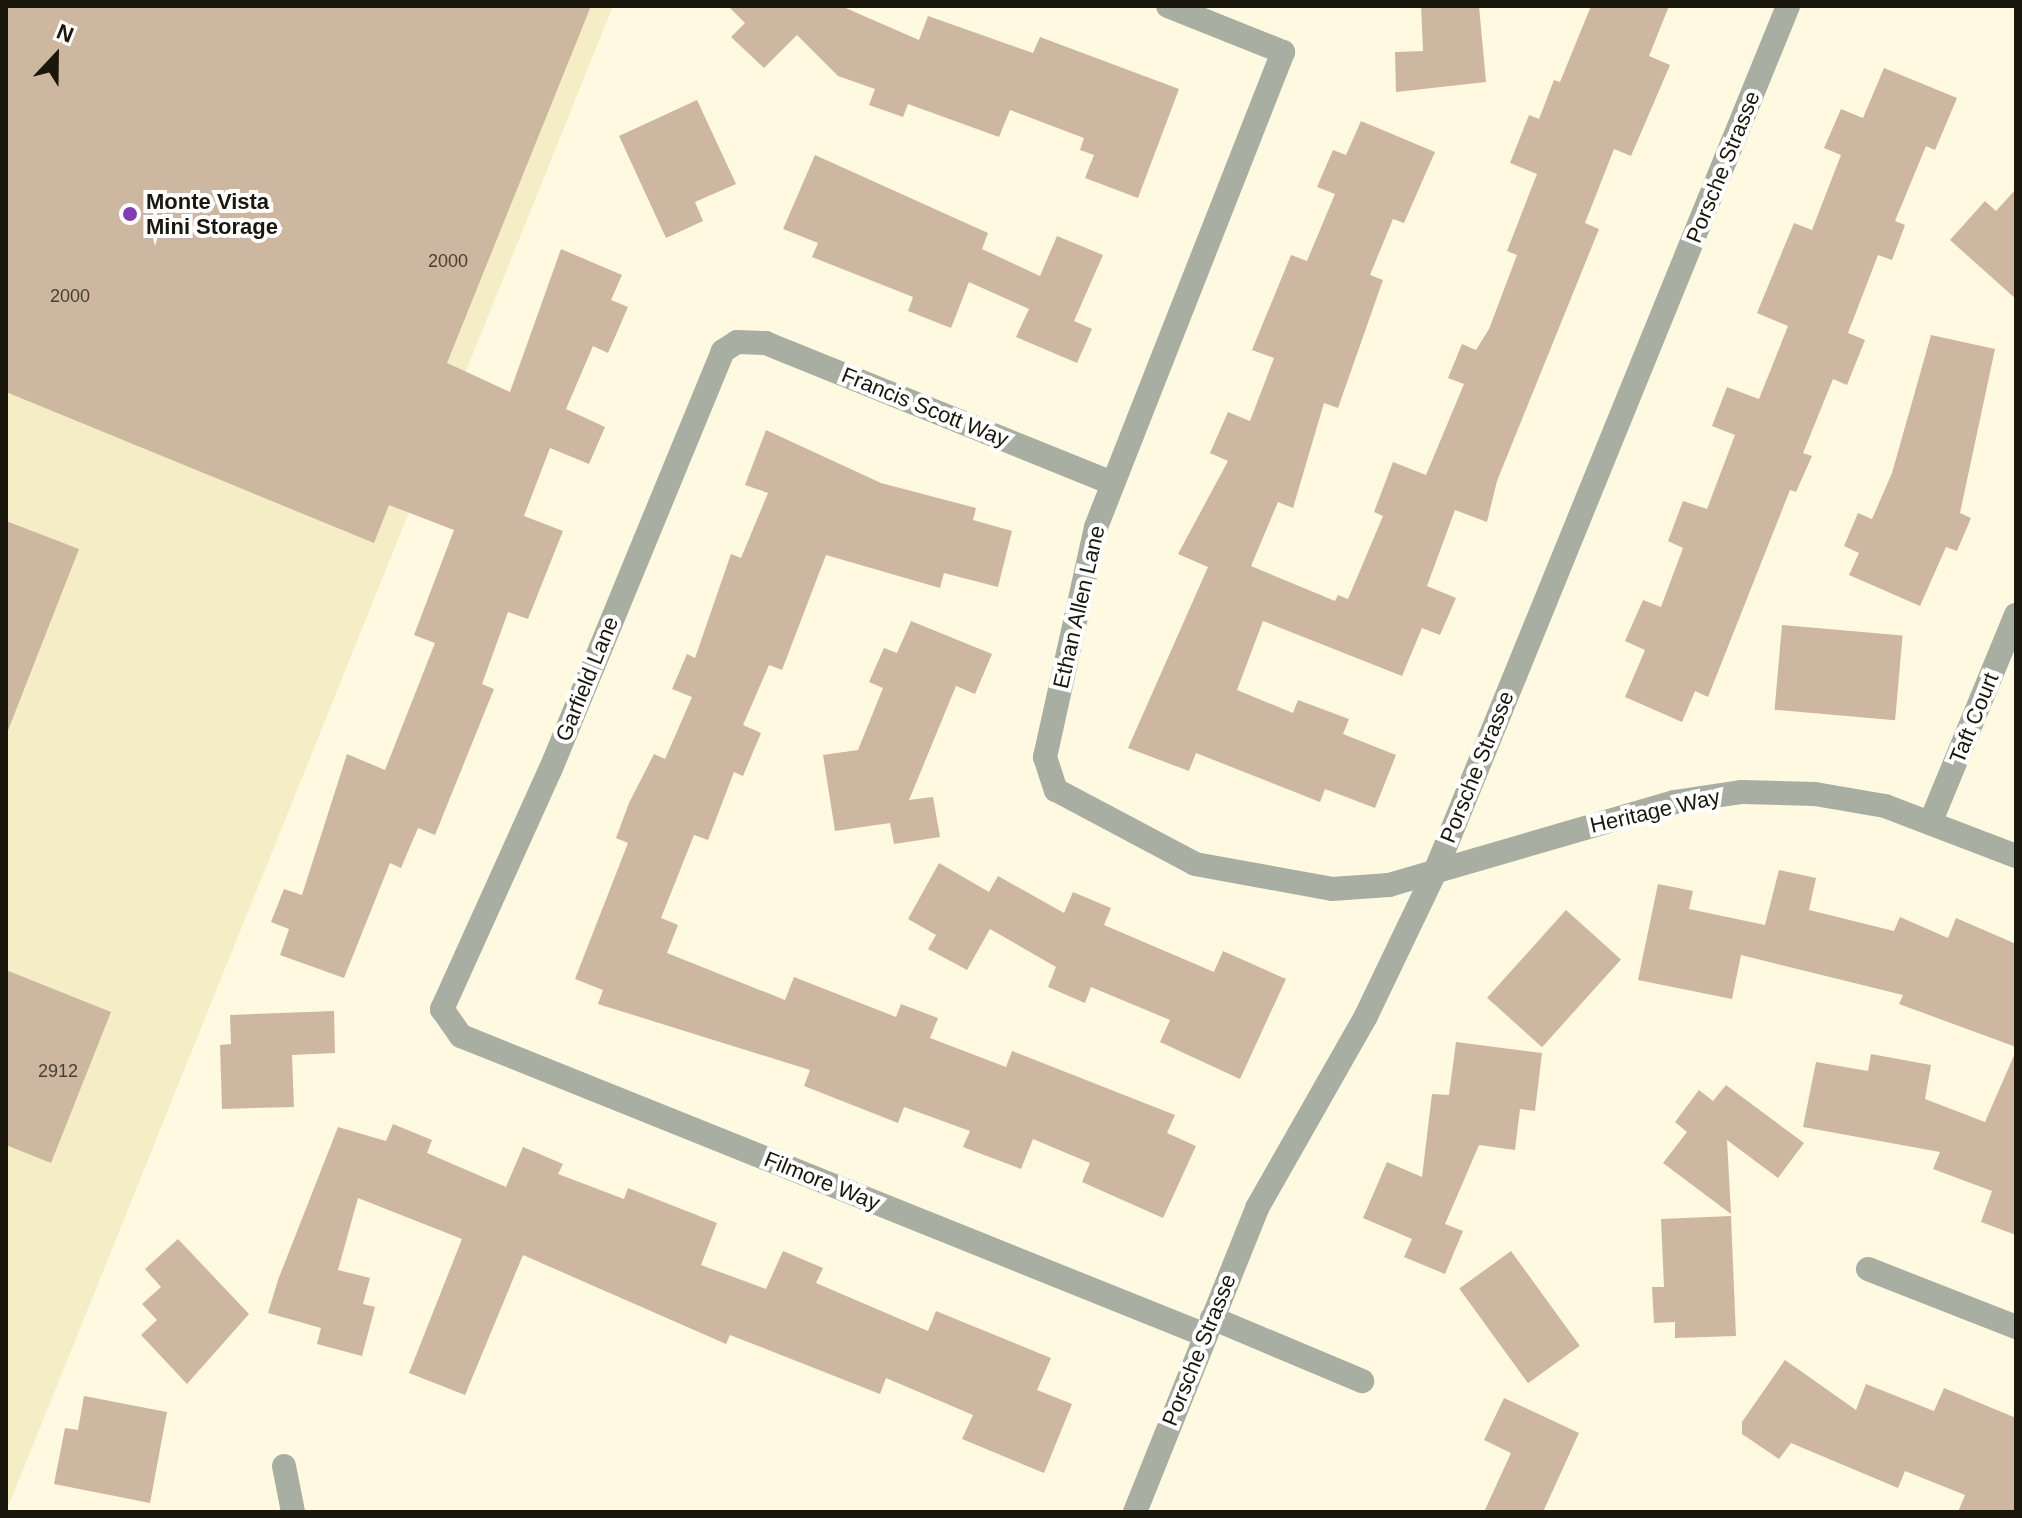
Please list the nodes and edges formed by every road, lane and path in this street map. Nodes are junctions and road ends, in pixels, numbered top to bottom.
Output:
1 (1168, 6) edge
2 (1788, 6) edge
3 (737, 342) joint
4 (1112, 483) junction
5 (2016, 615) edge
6 (1931, 821) junction
7 (2016, 856) edge
8 (1435, 872) junction
9 (443, 1020) joint
10 (1868, 1269) dead end
11 (1209, 1327) junction
12 (2016, 1327) edge
13 (1362, 1381) dead end
14 (284, 1466) dead end
15 (293, 1512) edge
16 (1135, 1512) edge

1 - 4 street, Ethan Allen Lane
2 - 8 street, Porsche Strasse
3 - 4 street, Francis Scott Way
3 - 9 street, Garfield Lane
4 - 8 street, Ethan Allen Lane
5 - 6 street, Taft Court
6 - 7 street, Heritage Way
6 - 8 street, Heritage Way
8 - 11 street, Porsche Strasse
9 - 11 street, Filmore Way
10 - 12 street
11 - 13 street, Filmore Way
11 - 16 street, Porsche Strasse
14 - 15 street

